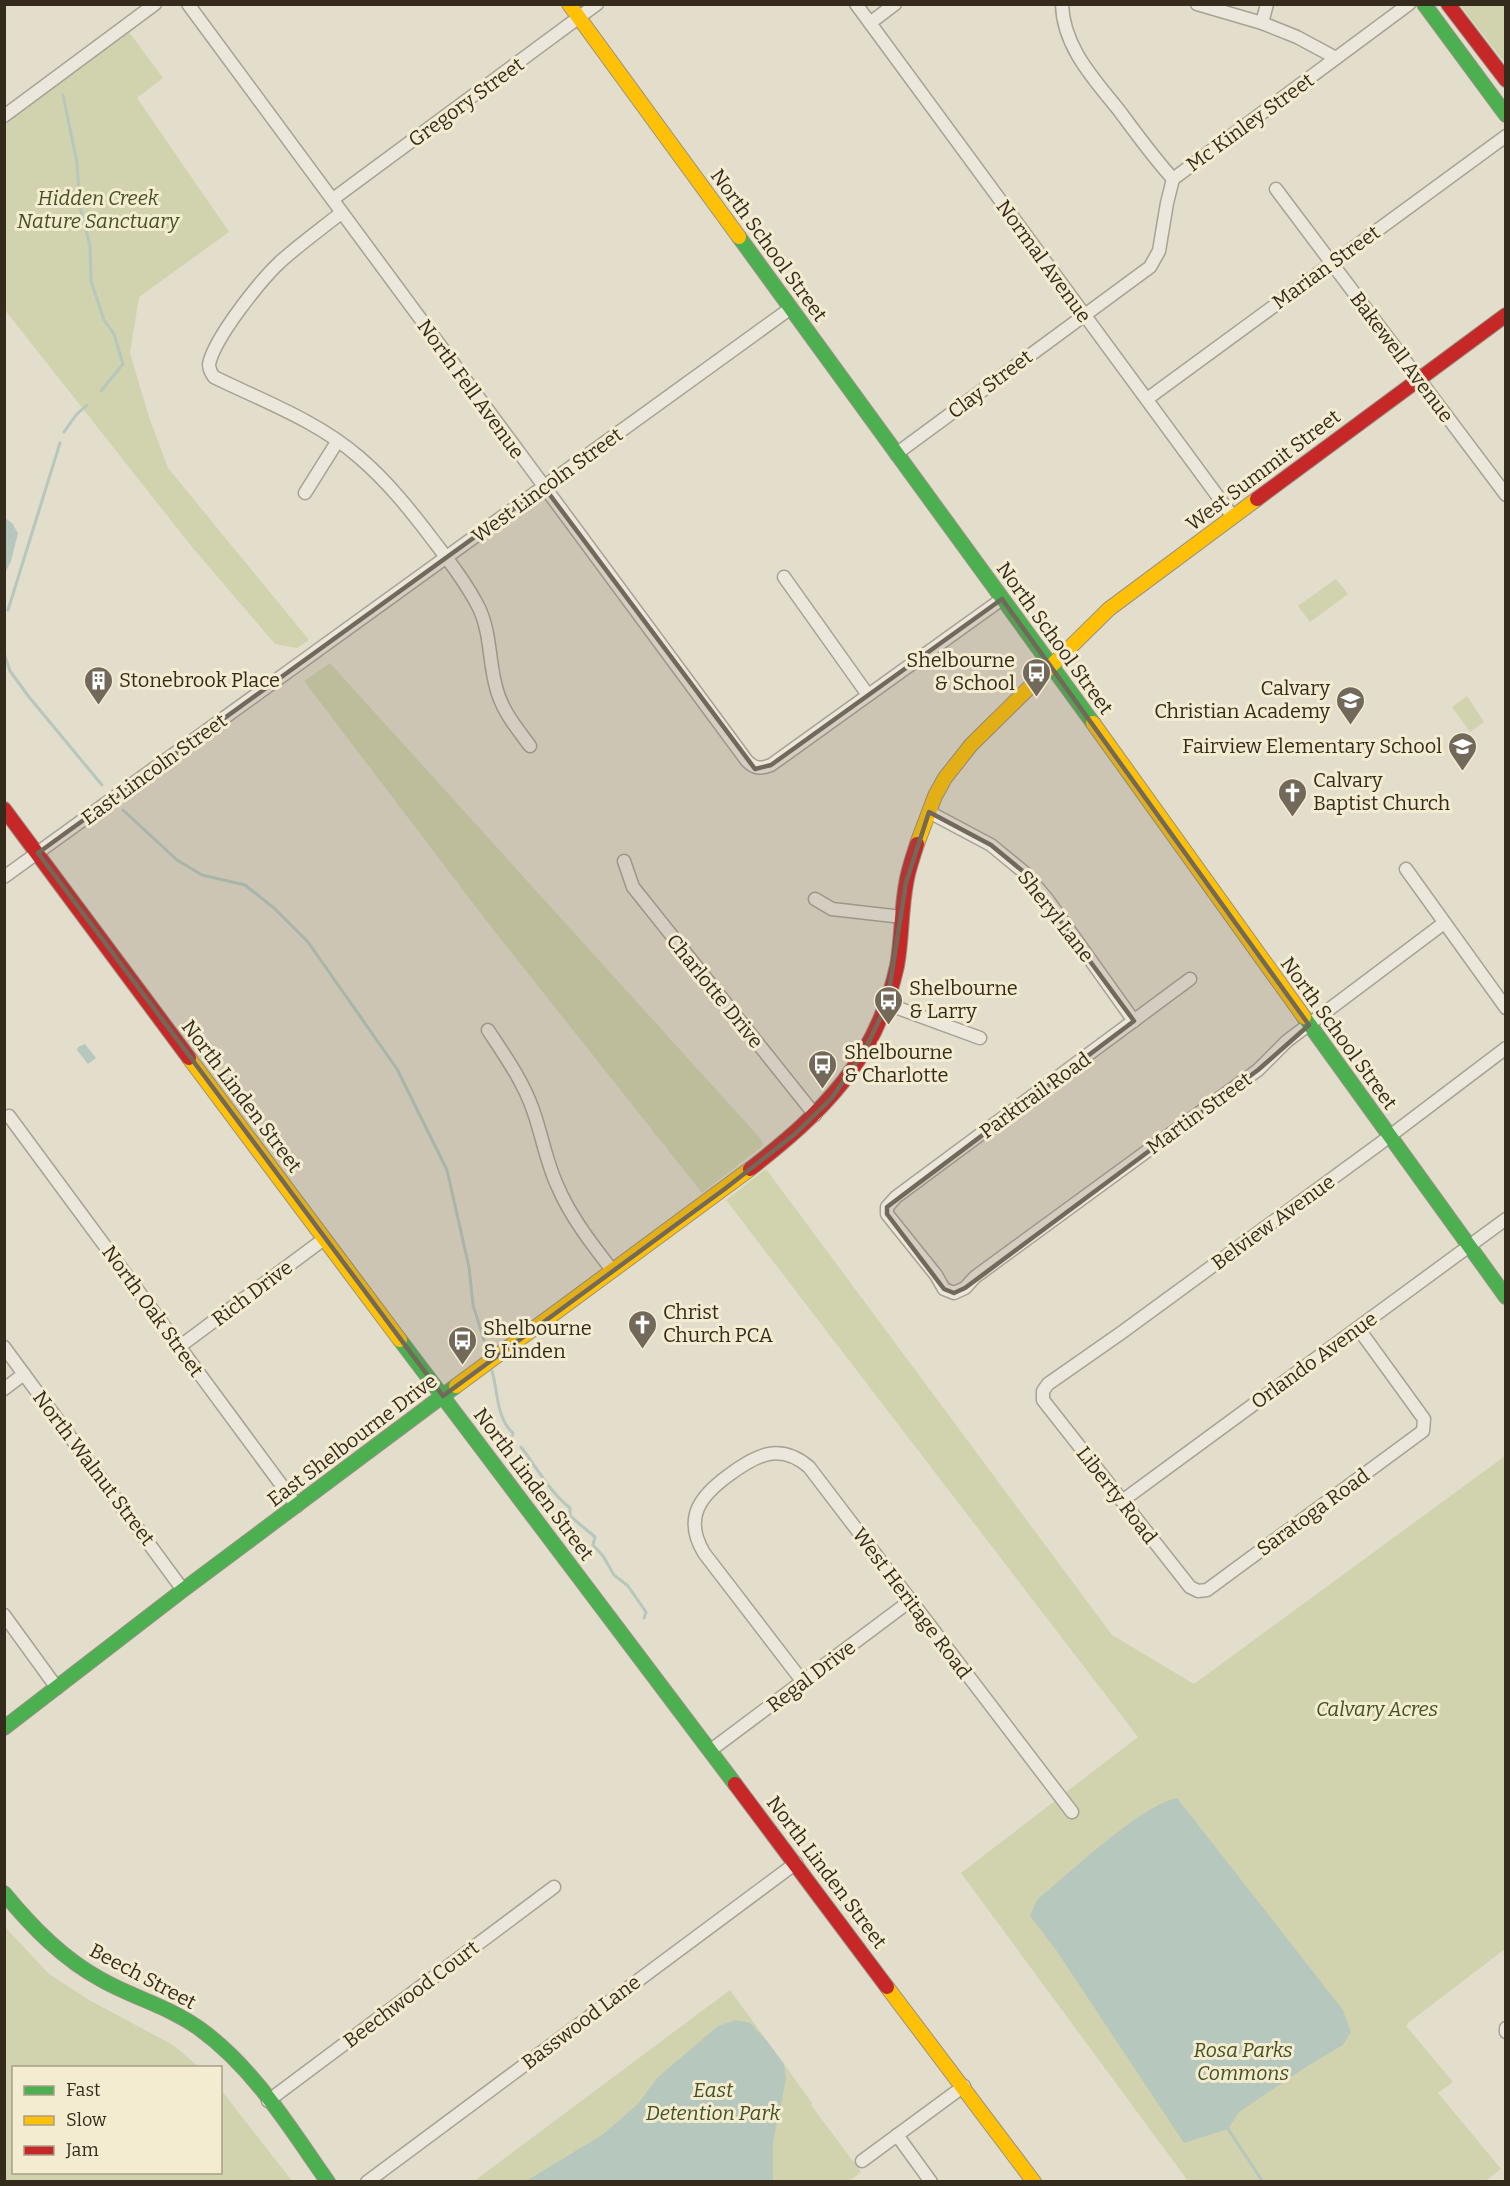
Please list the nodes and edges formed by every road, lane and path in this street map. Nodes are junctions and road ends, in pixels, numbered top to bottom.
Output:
1 (155, 4) edge
2 (188, 4) edge
3 (569, 4) edge
4 (597, 4) edge
5 (856, 4) edge
6 (895, 4) edge
7 (1062, 4) edge
8 (1197, 4) edge
9 (1268, 4) edge
10 (1409, 4) edge
11 (1424, 4) edge
12 (1448, 4) edge
13 (579, 18) junction
14 (870, 23) junction
15 (1262, 23) junction
16 (1336, 58) junction
17 (1506, 80) edge
18 (1506, 115) edge
19 (4, 116) edge
20 (1506, 136) edge
21 (1173, 179) junction
22 (1276, 189) dead end
23 (333, 199) junction
24 (341, 213) junction
25 (1332, 263) junction
26 (791, 308) junction
27 (1083, 315) junction
28 (1506, 315) edge
29 (1419, 379) junction
30 (1147, 399) junction
31 (337, 442) junction
32 (896, 454) junction
33 (544, 487) junction
34 (305, 493) dead end
35 (1506, 495) edge
36 (1233, 517) junction
37 (446, 558) junction
38 (784, 577) dead end
39 (1002, 599) junction
40 (303, 662) joint
41 (1052, 666) junction
42 (868, 695) junction
43 (530, 746) dead end
44 (4, 809) edge
45 (929, 812) junction
46 (38, 853) junction
47 (624, 861) dead end
48 (1406, 869) dead end
49 (4, 877) edge
50 (815, 899) dead end
51 (902, 916) junction
52 (1444, 923) junction
53 (1190, 979) dead end
54 (887, 1004) junction
55 (1506, 1008) edge
56 (1134, 1021) junction
57 (1309, 1025) junction
58 (488, 1030) dead end
59 (980, 1038) dead end
60 (1506, 1048) edge
61 (815, 1115) junction
62 (9, 1116) dead end
63 (1389, 1136) junction
64 (1506, 1219) edge
65 (324, 1239) junction
66 (1468, 1247) junction
67 (612, 1270) junction
68 (948, 1291) joint
69 (1506, 1298) edge
70 (1358, 1328) junction
71 (4, 1347) edge
72 (179, 1347) junction
73 (24, 1374) junction
74 (4, 1389) edge
75 (1042, 1395) joint
76 (443, 1396) junction
77 (1122, 1501) junction
78 (297, 1506) junction
79 (183, 1590) junction
80 (1198, 1591) joint
81 (910, 1601) junction
82 (4, 1615) edge
83 (803, 1682) junction
84 (57, 1688) junction
85 (4, 1728) edge
86 (711, 1750) junction
87 (1072, 1812) dead end
88 (796, 1863) junction
89 (554, 1887) dead end
90 (4, 1893) edge
91 (964, 2086) junction
92 (268, 2101) junction
93 (897, 2135) junction
94 (862, 2162) dead end
95 (328, 2181) edge
96 (367, 2181) edge
97 (932, 2181) edge
98 (1034, 2181) edge

1 - 19 street
2 - 23 street, North Fell Avenue
3 - 13 street, North School Street
4 - 13 street, Gregory Street
5 - 14 street, Normal Avenue
6 - 14 street
7 - 21 street
8 - 15 street
9 - 15 street
10 - 16 street, Mc Kinley Street
11 - 18 street
12 - 17 street
13 - 23 street, Gregory Street
13 - 26 street, North School Street
14 - 27 street, Normal Avenue
15 - 16 street
16 - 21 street, Mc Kinley Street
20 - 25 street, Marian Street
21 - 27 street, Mc Kinley Street
22 - 25 street, Bakewell Avenue
23 - 24 street, North Fell Avenue
24 - 31 street
24 - 33 street, North Fell Avenue
25 - 29 street, Bakewell Avenue
25 - 30 street, Marian Street
26 - 32 street, North School Street
26 - 33 street, West Lincoln Street
27 - 30 street, Normal Avenue
27 - 32 street, Clay Street
28 - 29 street, West Summit Street
29 - 35 street, Bakewell Avenue
29 - 36 street, West Summit Street
30 - 36 street, Normal Avenue
31 - 34 street
31 - 37 street
32 - 39 street, North School Street
33 - 37 street, West Lincoln Street
33 - 42 street, North Fell Avenue
36 - 41 street, West Summit Street
37 - 40 street, West Lincoln Street
37 - 43 street
38 - 42 street
39 - 41 street, North School Street
39 - 42 street
40 - 46 street, East Lincoln Street
41 - 45 street, West Summit Street
41 - 57 street, North School Street
44 - 46 street, North Linden Street
45 - 51 street, West Summit Street
45 - 56 street, Sheryl Lane
46 - 49 street, East Lincoln Street
46 - 65 street, North Linden Street
47 - 61 street, Charlotte Drive
48 - 52 street
50 - 51 street
51 - 54 street, East Shelbourne Drive
52 - 55 street
52 - 57 street, Martin Street
53 - 56 street, Parktrail Road
54 - 59 street
54 - 61 street, East Shelbourne Drive
56 - 68 street, Parktrail Road
57 - 63 street, North School Street
57 - 68 street, Martin Street
58 - 67 street
60 - 63 street, Belview Avenue
61 - 67 street, East Shelbourne Drive
62 - 72 street, North Oak Street
63 - 66 street, North School Street
63 - 75 street, Belview Avenue
64 - 66 street, Orlando Avenue
65 - 72 street, Rich Drive
65 - 76 street, North Linden Street
66 - 69 street, North School Street
66 - 70 street, Orlando Avenue
67 - 76 street, East Shelbourne Drive
70 - 77 street, Orlando Avenue
70 - 80 street, Saratoga Road
71 - 73 street, North Walnut Street
72 - 78 street, North Oak Street
73 - 74 street
73 - 79 street, North Walnut Street
75 - 77 street, Liberty Road
76 - 78 street, East Shelbourne Drive
76 - 86 street, North Linden Street
77 - 80 street, Liberty Road
78 - 79 street, East Shelbourne Drive
79 - 84 street, East Shelbourne Drive
81 - 83 street, Regal Drive
81 - 83 street, West Heritage Road
81 - 87 street, West Heritage Road
82 - 84 street
83 - 86 street, Regal Drive
84 - 85 street, East Shelbourne Drive
86 - 88 street, North Linden Street
88 - 91 street, North Linden Street
88 - 96 street, Basswood Lane
89 - 92 street, Beechwood Court
90 - 92 street, Beech Street
91 - 93 street
91 - 98 street, North Linden Street
92 - 95 street, Beech Street
93 - 94 street
93 - 97 street

